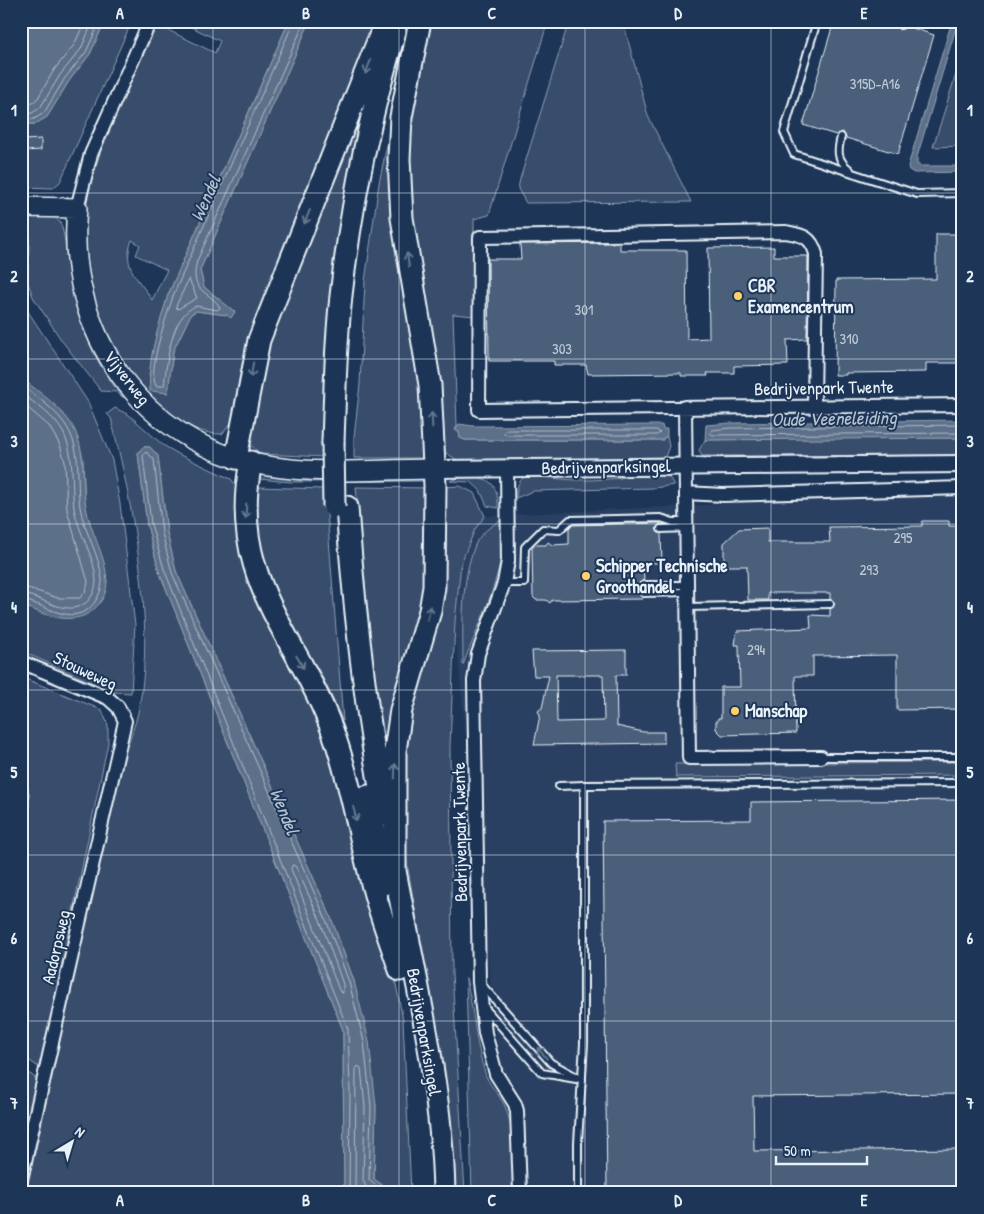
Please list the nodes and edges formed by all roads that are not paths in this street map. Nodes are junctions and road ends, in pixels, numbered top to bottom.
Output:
1 (150, 21) edge
2 (386, 21) edge
3 (398, 21) edge
4 (410, 21) edge
5 (420, 21) edge
6 (817, 21) edge
7 (842, 137) dead end
8 (854, 173) junction
9 (963, 193) edge
10 (22, 202) edge
11 (77, 208) junction
12 (963, 404) edge
13 (814, 406) junction
14 (685, 407) junction
15 (339, 442) junction
16 (243, 460) junction
17 (963, 464) edge
18 (687, 466) junction
19 (507, 468) junction
20 (434, 469) junction
21 (963, 488) edge
22 (686, 493) junction
23 (340, 507) junction
24 (687, 525) junction
25 (661, 529) dead end
26 (504, 583) junction
27 (644, 585) dead end
28 (687, 589) junction
29 (644, 593) dead end
30 (830, 604) dead end
31 (688, 607) junction
32 (21, 662) edge
33 (125, 721) joint
34 (963, 757) edge
35 (821, 758) joint
36 (963, 783) edge
37 (584, 785) junction
38 (559, 786) dead end
39 (395, 872) junction
40 (400, 970) junction
41 (479, 982) junction
42 (482, 1006) junction
43 (582, 1080) junction
44 (21, 1180) edge
45 (431, 1193) edge
46 (444, 1193) edge
47 (520, 1193) edge
48 (578, 1193) edge

1 - 11 street, Vijverweg
2 -> 16 highway
3 - 15 highway
4 - 15 highway
20 -> 5 highway
6 - 8 lane
7 - 8 lane
8 - 9 lane
10 - 11 main road
11 - 16 main road, Vijverweg
12 - 13 street, Bedrijvenpark Twente
13 - 14 street, Bedrijvenpark Twente
13 - 14 street, Bedrijvenpark Twente
14 - 18 street
15 - 23 highway, bridge
16 - 20 main road, Bedrijvenparksingel
16 -> 40 highway
17 - 18 street, Bedrijvenparksingel
18 - 19 street, Bedrijvenparksingel
18 - 22 street
19 - 20 street, Bedrijvenparksingel
19 - 26 street, Bedrijvenpark Twente
39 -> 20 highway
21 - 22 street
22 - 24 street
23 - 39 highway
23 - 40 highway
24 - 25 lane
24 - 26 lane
24 - 28 street
26 - 41 street, Bedrijvenpark Twente
27 - 28 lane
28 - 29 lane
28 - 31 street
30 - 31 lane
31 - 35 street
32 - 33 street, Stouweweg
33 - 44 street, Aadorpsweg
34 - 35 lane
36 - 37 lane
37 - 38 lane
37 - 43 lane
39 - 46 highway, Bedrijvenparksingel
40 - 45 highway, Bedrijvenparksingel
41 - 42 street, Bedrijvenpark Twente
43 -> 41 lane
42 - 43 lane
42 - 47 street, Bedrijvenpark Twente
43 - 48 lane

